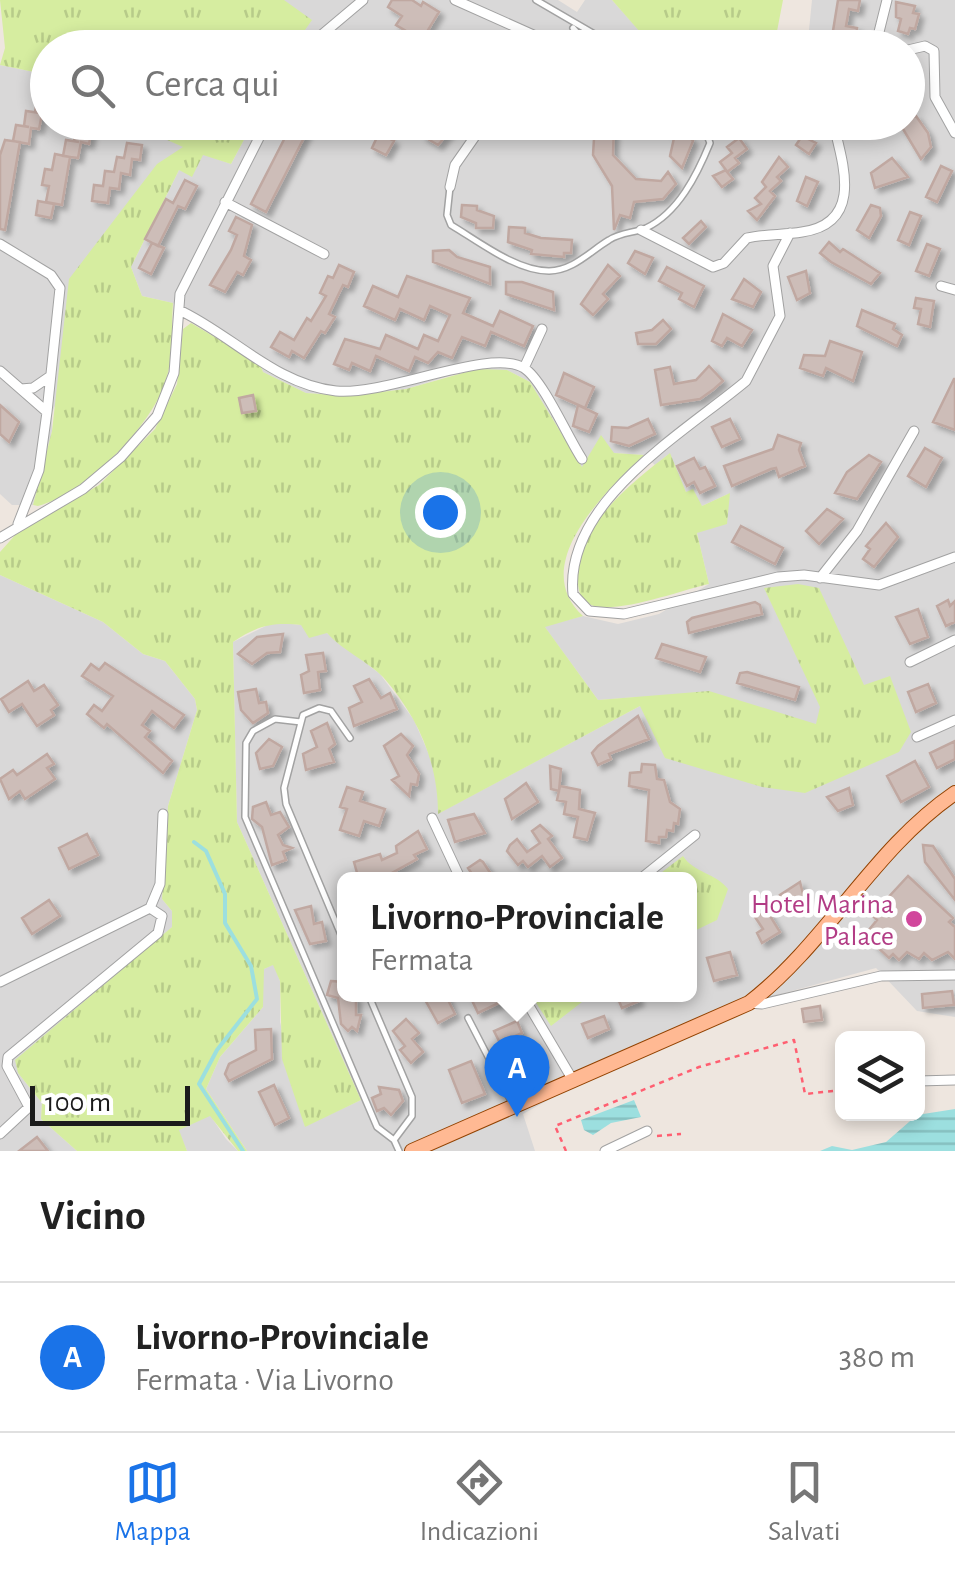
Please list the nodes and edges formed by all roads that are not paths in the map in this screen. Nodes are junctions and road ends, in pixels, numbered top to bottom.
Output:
1 (363, 0) edge
2 (454, 0) edge
3 (536, 0) edge
4 (887, 0) edge
5 (563, 20) junction
6 (327, 30) edge
7 (522, 30) edge
8 (574, 30) edge
9 (583, 30) edge
10 (880, 30) edge
11 (925, 46) edge
12 (955, 133) edge
13 (258, 140) edge
14 (472, 140) edge
15 (709, 140) edge
16 (837, 140) edge
17 (450, 187) joint
18 (225, 202) junction
19 (642, 230) junction
20 (790, 233) junction
21 (0, 244) edge
22 (324, 254) dead end
23 (941, 286) dead end
24 (955, 290) edge
25 (179, 310) junction
26 (542, 328) dead end
27 (524, 368) junction
28 (0, 370) edge
29 (50, 376) junction
30 (20, 389) junction
31 (47, 412) junction
32 (914, 431) dead end
33 (582, 460) dead end
34 (18, 524) junction
35 (0, 538) edge
36 (955, 557) edge
37 (820, 578) junction
38 (955, 640) edge
39 (910, 662) dead end
40 (955, 720) edge
41 (301, 722) junction
42 (350, 738) dead end
43 (916, 738) dead end
44 (955, 793) edge
45 (163, 814) dead end
46 (432, 818) dead end
47 (695, 835) dead end
48 (456, 872) edge
49 (648, 872) edge
50 (150, 908) junction
51 (337, 925) edge
52 (955, 975) edge
53 (0, 982) edge
54 (371, 1002) edge
55 (527, 1002) edge
56 (749, 1003) junction
57 (468, 1018) dead end
58 (955, 1080) edge
59 (925, 1081) edge
60 (574, 1082) junction
61 (514, 1108) junction
62 (0, 1134) edge
63 (648, 1134) road end
64 (394, 1140) junction
65 (398, 1151) edge
66 (412, 1151) edge
67 (605, 1151) edge

1 - 6 street
2 - 7 street
3 - 5 lane
4 - 10 street
5 - 8 lane
5 - 9 lane
11 - 12 street
13 - 18 street
14 - 17 street
15 - 19 lane
16 - 20 street
17 - 19 lane
18 - 22 street
18 - 25 street
19 - 20 street
20 - 37 street
21 - 29 street
23 - 24 street
25 - 27 street
25 - 34 street
26 - 27 street
27 - 33 street
28 - 30 street
29 - 30 street
29 - 31 street
30 - 31 street
31 - 34 street
32 - 37 street
34 - 35 street
36 - 37 street
38 - 39 street
40 - 43 street
41 - 42 lane
41 - 51 lane
41 - 64 lane
44 - 56 main road
45 - 50 street
46 - 48 street
47 - 49 street
50 - 53 street
50 - 62 street
52 - 56 street
54 - 64 lane
55 - 60 street
56 - 60 main road
57 - 61 lane
58 - 59 street
60 - 61 main road
61 - 66 main road
63 - 67 street
64 - 65 lane

